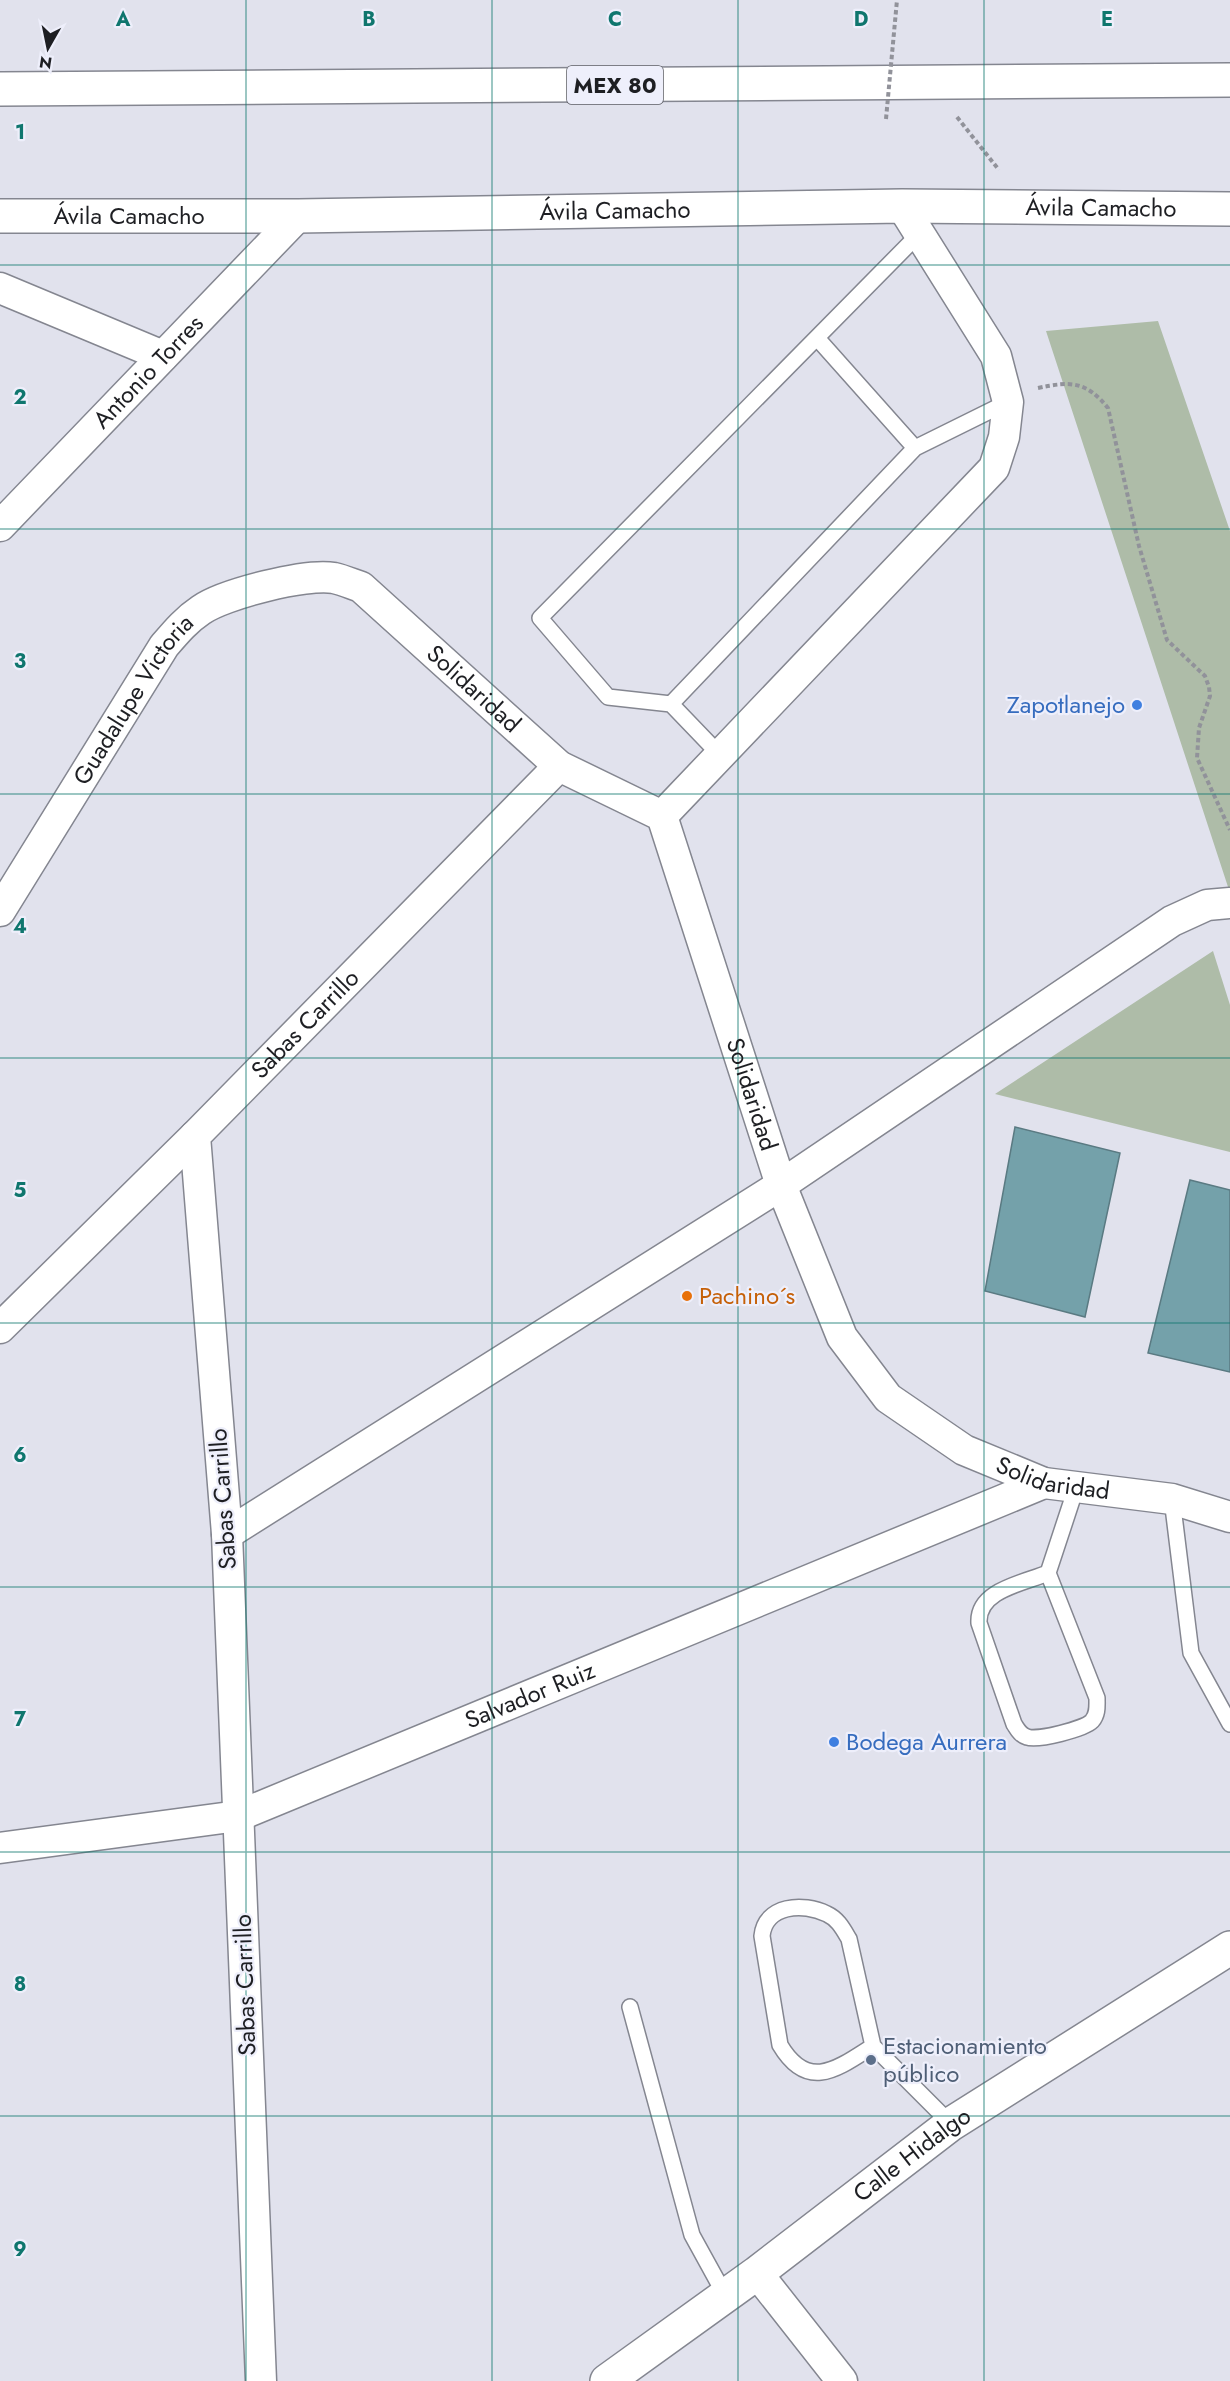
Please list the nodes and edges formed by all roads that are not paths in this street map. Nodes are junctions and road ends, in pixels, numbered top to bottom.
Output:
1 (1230, 80) edge
2 (0, 89) edge
3 (902, 206) junction
4 (1230, 209) edge
5 (0, 216) edge
6 (298, 216) junction
7 (919, 234) junction
8 (0, 288) edge
9 (817, 338) junction
10 (163, 356) junction
11 (1008, 402) junction
12 (915, 448) junction
13 (0, 526) edge
14 (333, 578) joint
15 (671, 705) junction
16 (720, 755) junction
17 (559, 766) junction
18 (662, 816) junction
19 (1230, 903) edge
20 (0, 911) edge
21 (195, 1136) junction
22 (781, 1185) junction
23 (0, 1328) edge
24 (1044, 1483) junction
25 (1076, 1488) junction
26 (1172, 1499) junction
27 (1230, 1517) edge
28 (227, 1534) junction
29 (1048, 1574) junction
30 (1230, 1724) edge
31 (238, 1816) junction
32 (0, 1848) edge
33 (1230, 1948) edge
34 (630, 2007) dead end
35 (873, 2046) junction
36 (951, 2124) junction
37 (757, 2273) junction
38 (725, 2295) junction
39 (261, 2381) edge
40 (607, 2381) edge
41 (842, 2381) edge

1 - 2 main road, MEX 80
3 - 4 main road, Ávila Camacho
3 - 6 main road, Ávila Camacho
3 - 7 street
5 - 6 main road, Ávila Camacho
6 - 10 street, Antonio Torres
7 - 9 lane
7 - 11 street
8 - 10 street
9 - 12 lane
9 - 15 lane
10 - 13 street, Antonio Torres
11 - 12 lane
11 - 16 street
12 - 15 lane
14 - 17 street, Solidaridad
14 - 20 street, Guadalupe Victoria
15 - 16 lane
16 - 18 street
17 - 18 street, Solidaridad
17 - 21 street, Sabas Carrillo
18 - 22 street, Solidaridad
19 - 22 street
21 - 23 street
21 - 28 street, Sabas Carrillo
22 - 24 street, Solidaridad
22 - 28 street
24 - 25 street, Solidaridad
24 - 31 street, Salvador Ruiz
25 - 26 street, Solidaridad
25 - 29 lane
26 - 27 street, Solidaridad
26 - 30 lane
28 - 31 street, Sabas Carrillo
29 - 29 lane
31 - 32 street, Salvador Ruiz
31 - 39 street, Sabas Carrillo
33 - 36 main road, Calle Hidalgo
34 - 38 lane
35 - 35 lane
35 - 36 lane
36 - 37 main road, Calle Hidalgo
37 - 38 main road, Calle Hidalgo
37 - 41 street
38 - 40 main road, Calle Hidalgo

